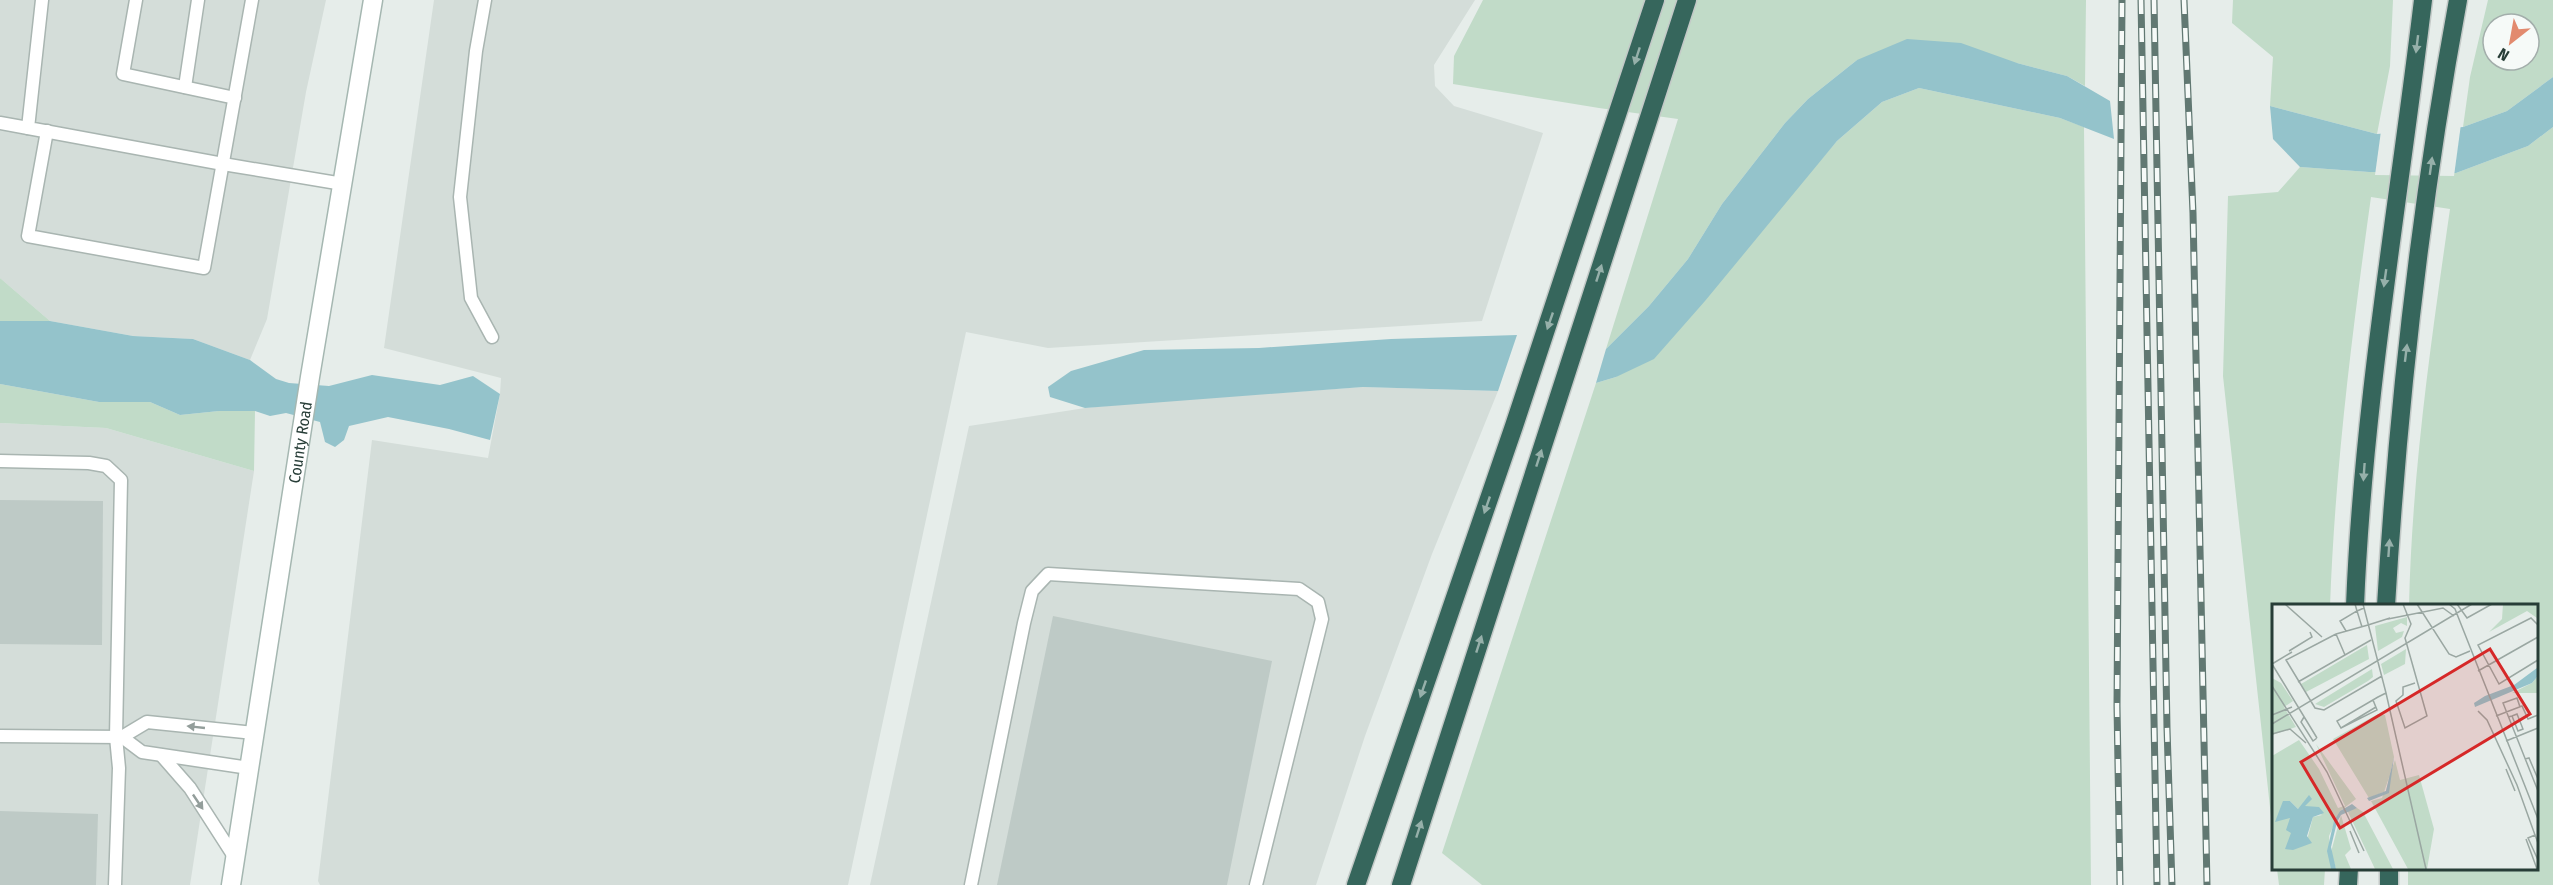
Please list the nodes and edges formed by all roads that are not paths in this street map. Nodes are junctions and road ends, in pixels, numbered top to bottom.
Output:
1 (42, 0) edge
2 (136, 0) edge
3 (198, 0) edge
4 (252, 0) edge
5 (373, 0) edge
6 (485, 0) edge
7 (1655, 0) edge
8 (1687, 0) edge
9 (2423, 0) edge
10 (2458, 0) edge
11 (185, 87) junction
12 (235, 98) junction
13 (0, 123) edge
14 (28, 128) junction
15 (47, 131) junction
16 (223, 164) junction
17 (343, 184) junction
18 (492, 337) dead end
19 (0, 461) edge
20 (2355, 604) edge
21 (2386, 604) edge
22 (254, 733) junction
23 (0, 736) edge
24 (119, 737) junction
25 (162, 756) junction
26 (249, 768) junction
27 (235, 858) junction
28 (2349, 870) edge
29 (115, 885) edge
30 (231, 885) edge
31 (971, 885) edge
32 (1256, 885) edge
33 (1356, 885) edge
34 (1401, 885) edge
35 (2348, 885) edge

1 - 14 lane
2 - 11 lane
3 - 11 lane
4 - 12 lane
5 - 17 main road, County Road
6 - 18 lane
7 -> 33 highway
34 -> 8 highway
9 -> 20 highway
21 -> 10 highway
11 - 12 lane
12 - 16 lane
13 - 14 lane
14 - 15 lane
15 - 16 lane
15 - 16 lane
16 - 17 lane
17 - 22 main road, County Road
19 - 24 lane
22 -> 24 lane
22 - 26 main road, County Road
23 - 24 lane
24 - 25 lane
24 - 29 lane
25 - 26 lane
25 -> 27 lane
26 - 27 main road, County Road
27 - 30 main road, County Road
28 - 35 highway
31 - 32 lane

